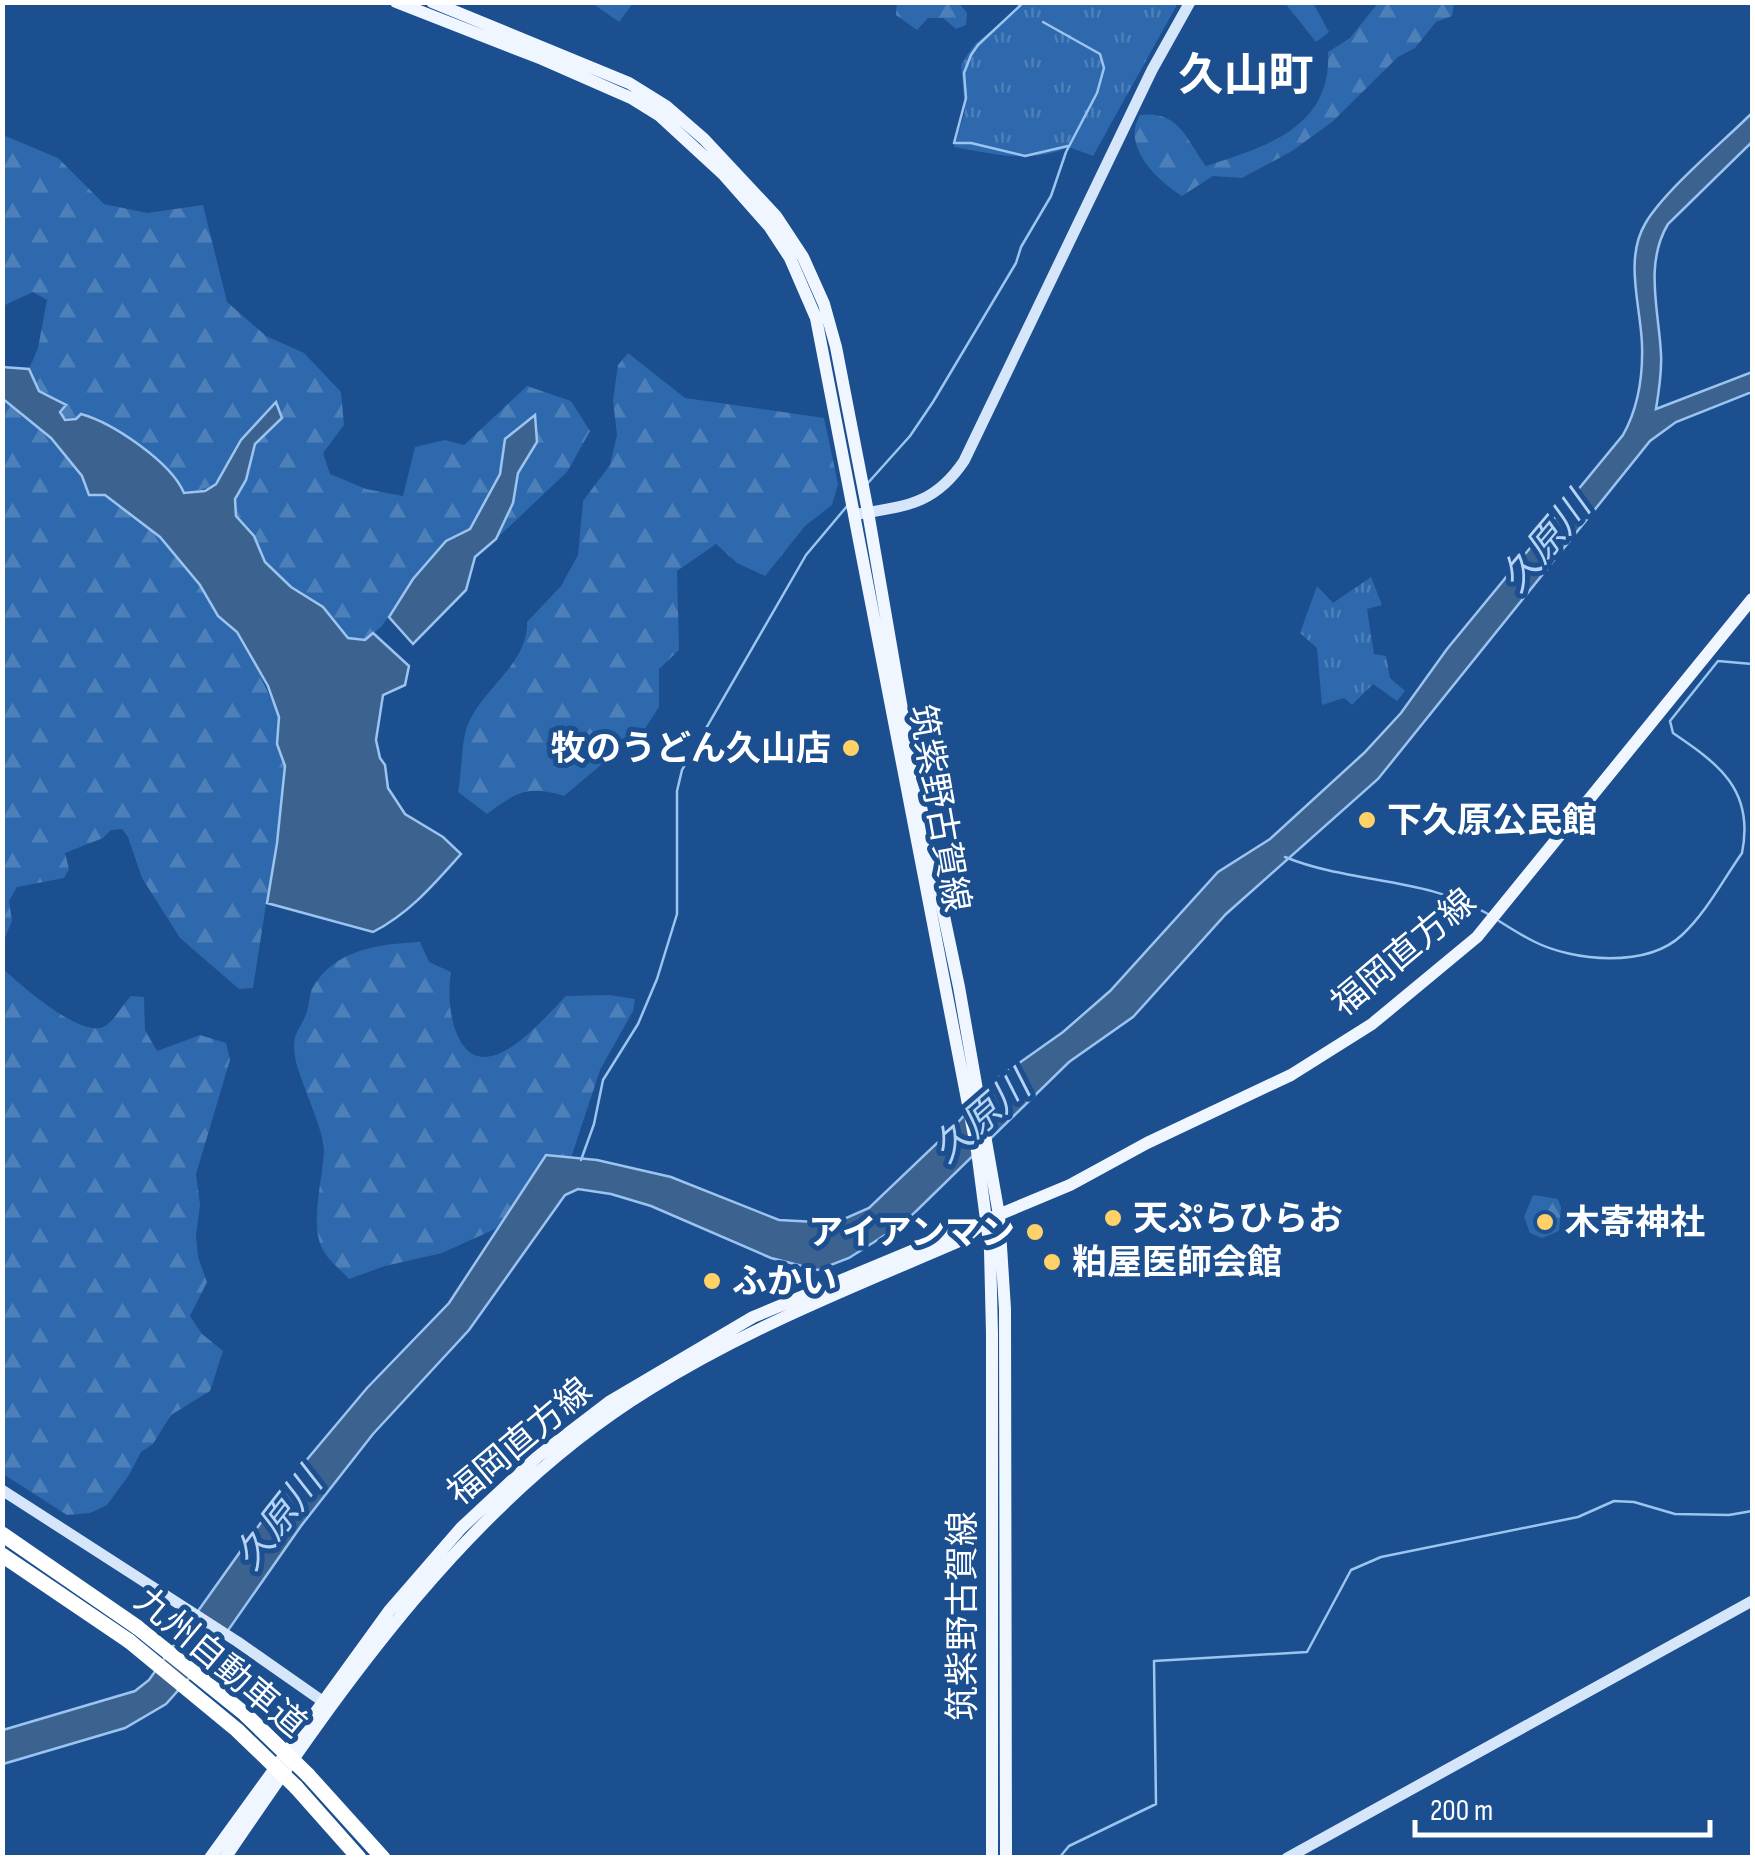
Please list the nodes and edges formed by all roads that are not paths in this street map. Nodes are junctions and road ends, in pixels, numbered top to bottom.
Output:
1 (396, 2) edge
2 (432, 2) edge
3 (1190, 2) edge
4 (861, 513) junction
5 (1752, 599) edge
6 (993, 1217) junction
7 (2, 1490) edge
8 (2, 1534) edge
9 (2, 1555) edge
10 (1752, 1601) edge
11 (133, 1634) junction
12 (327, 1704) junction
13 (302, 1781) junction
14 (210, 1858) edge
15 (225, 1858) edge
16 (359, 1858) edge
17 (383, 1858) edge
18 (992, 1858) edge
19 (1006, 1858) edge
20 (1287, 1858) edge

1 - 4 main road, 筑紫野古賀線
2 - 4 main road, 筑紫野古賀線
3 - 4 street
4 - 6 main road, 筑紫野古賀線
4 - 6 main road, 筑紫野古賀線
5 - 6 main road, 福岡直方線
6 - 12 main road, 福岡直方線
6 - 18 main road, 筑紫野古賀線
6 - 19 main road, 筑紫野古賀線
7 - 12 street
8 - 11 highway, 九州自動車道
9 - 11 highway, 九州自動車道
10 - 20 street
11 - 13 highway, 九州自動車道, bridge
12 - 14 main road, 福岡直方線
12 - 15 main road, 福岡直方線
13 - 16 highway, 九州自動車道
13 - 17 highway, 九州自動車道

